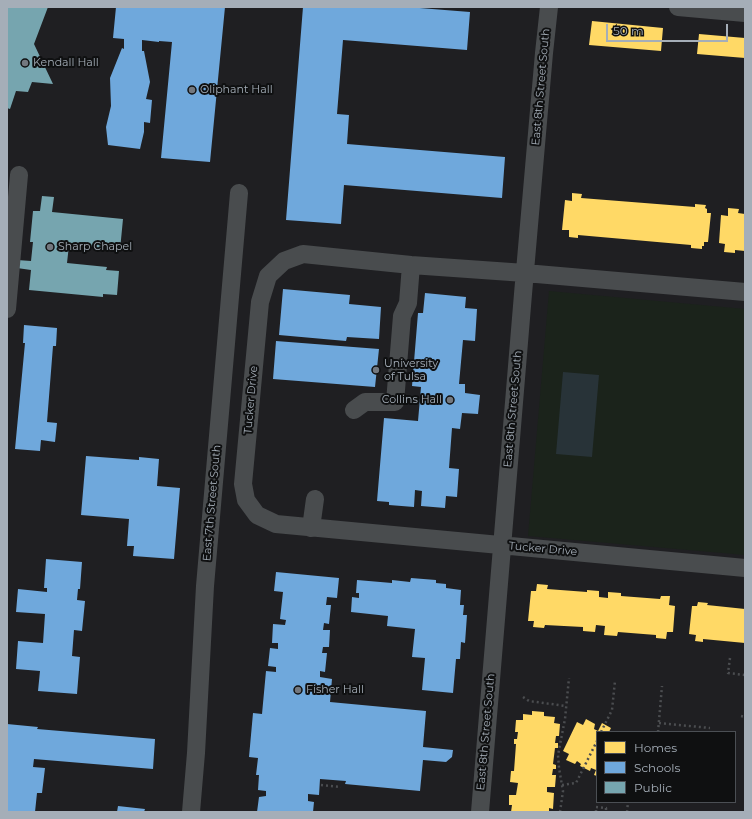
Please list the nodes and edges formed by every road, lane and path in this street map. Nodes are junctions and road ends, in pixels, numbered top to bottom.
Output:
1 (549, 7) edge
2 (678, 7) edge
3 (745, 13) edge
4 (19, 175) dead end
5 (239, 193) dead end
6 (411, 265) junction
7 (525, 273) junction
8 (745, 292) edge
9 (7, 309) edge
10 (354, 410) dead end
11 (315, 499) dead end
12 (311, 528) junction
13 (502, 546) junction
14 (745, 568) edge
15 (730, 658) dead end
16 (745, 675) edge
17 (568, 678) dead end
18 (615, 681) dead end
19 (662, 686) dead end
20 (523, 697) dead end
21 (566, 706) junction
22 (741, 716) dead end
23 (745, 717) edge
24 (659, 723) junction
25 (710, 728) dead end
26 (602, 731) edge
27 (658, 731) edge
28 (596, 743) edge
29 (562, 785) junction
30 (321, 786) dead end
31 (341, 787) dead end
32 (191, 812) edge
33 (480, 812) edge
34 (560, 812) edge
35 (596, 812) edge
36 (606, 812) edge

1 - 7 street, East 8th Street South
2 - 3 street
4 - 9 street
5 - 32 street, East 7th Street South
6 - 7 street, Tucker Drive
6 - 10 street
6 - 12 street, Tucker Drive
7 - 8 street, Tucker Drive
7 - 13 street, East 8th Street South
11 - 12 street
12 - 13 street, Tucker Drive
13 - 14 street, Tucker Drive
13 - 33 street, East 8th Street South
15 - 16 path
17 - 21 path
18 - 26 path
19 - 24 path
20 - 21 path
21 - 29 path
22 - 23 path
24 - 25 path
24 - 27 path
28 - 29 path
29 - 34 path
30 - 31 path
35 - 36 path

